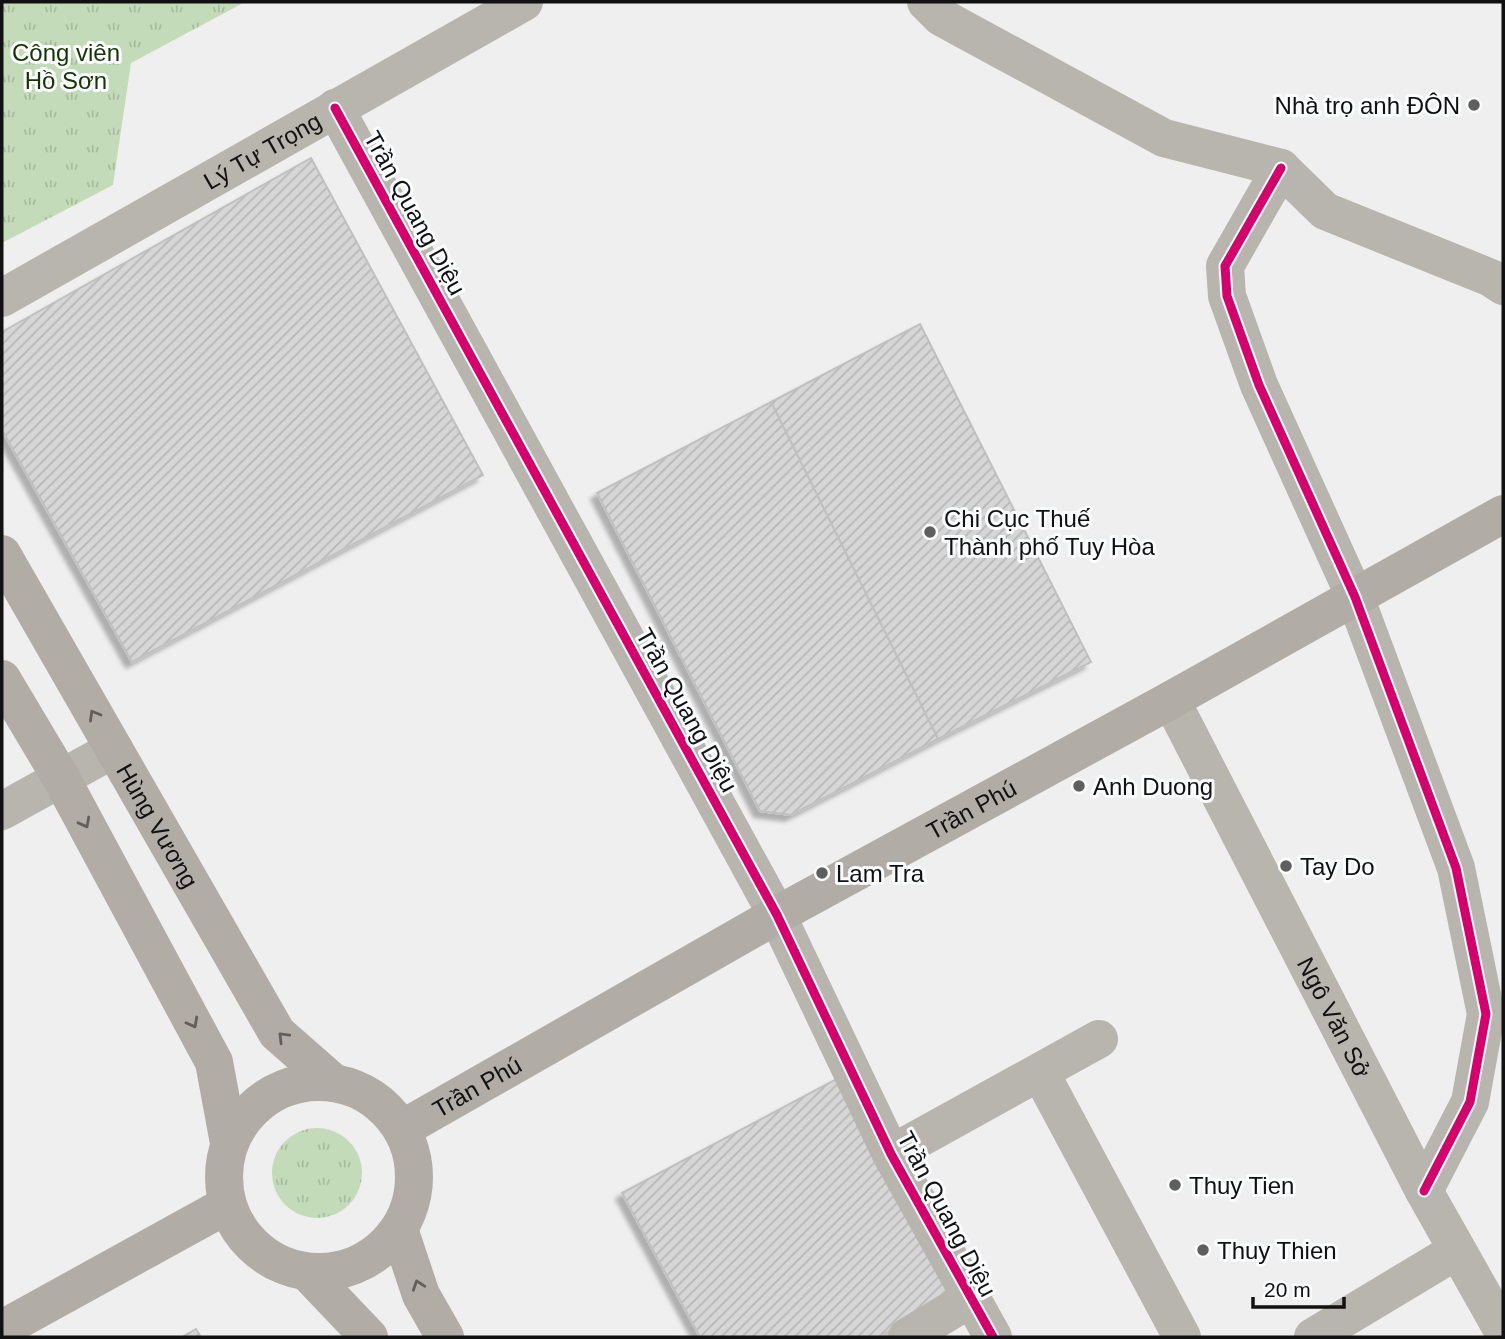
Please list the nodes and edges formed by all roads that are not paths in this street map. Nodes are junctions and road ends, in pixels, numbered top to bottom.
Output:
1 (524, 2) edge
2 (926, 2) edge
3 (335, 108) junction
4 (1281, 168) junction
5 (1503, 286) edge
6 (2, 298) edge
7 (1503, 514) edge
8 (2, 554) edge
9 (1355, 597) junction
10 (2, 679) edge
11 (1171, 700) junction
12 (114, 749) junction
13 (61, 778) junction
14 (2, 811) edge
15 (777, 915) junction
16 (1099, 1039) dead end
17 (1040, 1072) junction
18 (334, 1083) junction
19 (402, 1129) junction
20 (229, 1143) junction
21 (891, 1154) junction
22 (1424, 1191) junction
23 (227, 1205) junction
24 (399, 1229) junction
25 (1456, 1251) junction
26 (307, 1272) junction
27 (970, 1299) junction
28 (2, 1329) edge
29 (1503, 1331) edge
30 (369, 1337) edge
31 (445, 1337) edge
32 (907, 1337) edge
33 (993, 1337) edge
34 (1182, 1337) edge
35 (1313, 1337) edge

1 - 3 street, Lý Tự Trọng
2 - 4 street
3 - 6 street, Lý Tự Trọng
3 - 15 street, Trần Quang Diệu
4 - 5 street
4 - 9 street
7 - 9 main road, Trần Phú
12 -> 8 main road, Hùng Vương
9 - 11 main road, Trần Phú
9 - 22 street
10 - 13 main road
11 - 15 main road, Trần Phú
11 - 22 street, Ngô Văn Sở
12 - 13 street
18 -> 12 main road, Hùng Vương
13 - 14 street
13 -> 20 main road
15 - 19 main road, Trần Phú
15 - 21 street, Trần Quang Diệu
16 - 17 street
17 - 21 street
17 - 34 street
18 - 19 main road
18 - 20 main road
19 - 24 main road
20 - 23 main road
21 - 27 street, Trần Quang Diệu
22 - 25 street, Ngô Văn Sở
23 - 26 main road
23 - 28 main road
24 - 26 main road
31 -> 24 main road
25 - 29 street, Ngô Văn Sở
25 - 35 street
26 - 30 main road
27 - 32 street
27 - 33 street, Trần Quang Diệu

